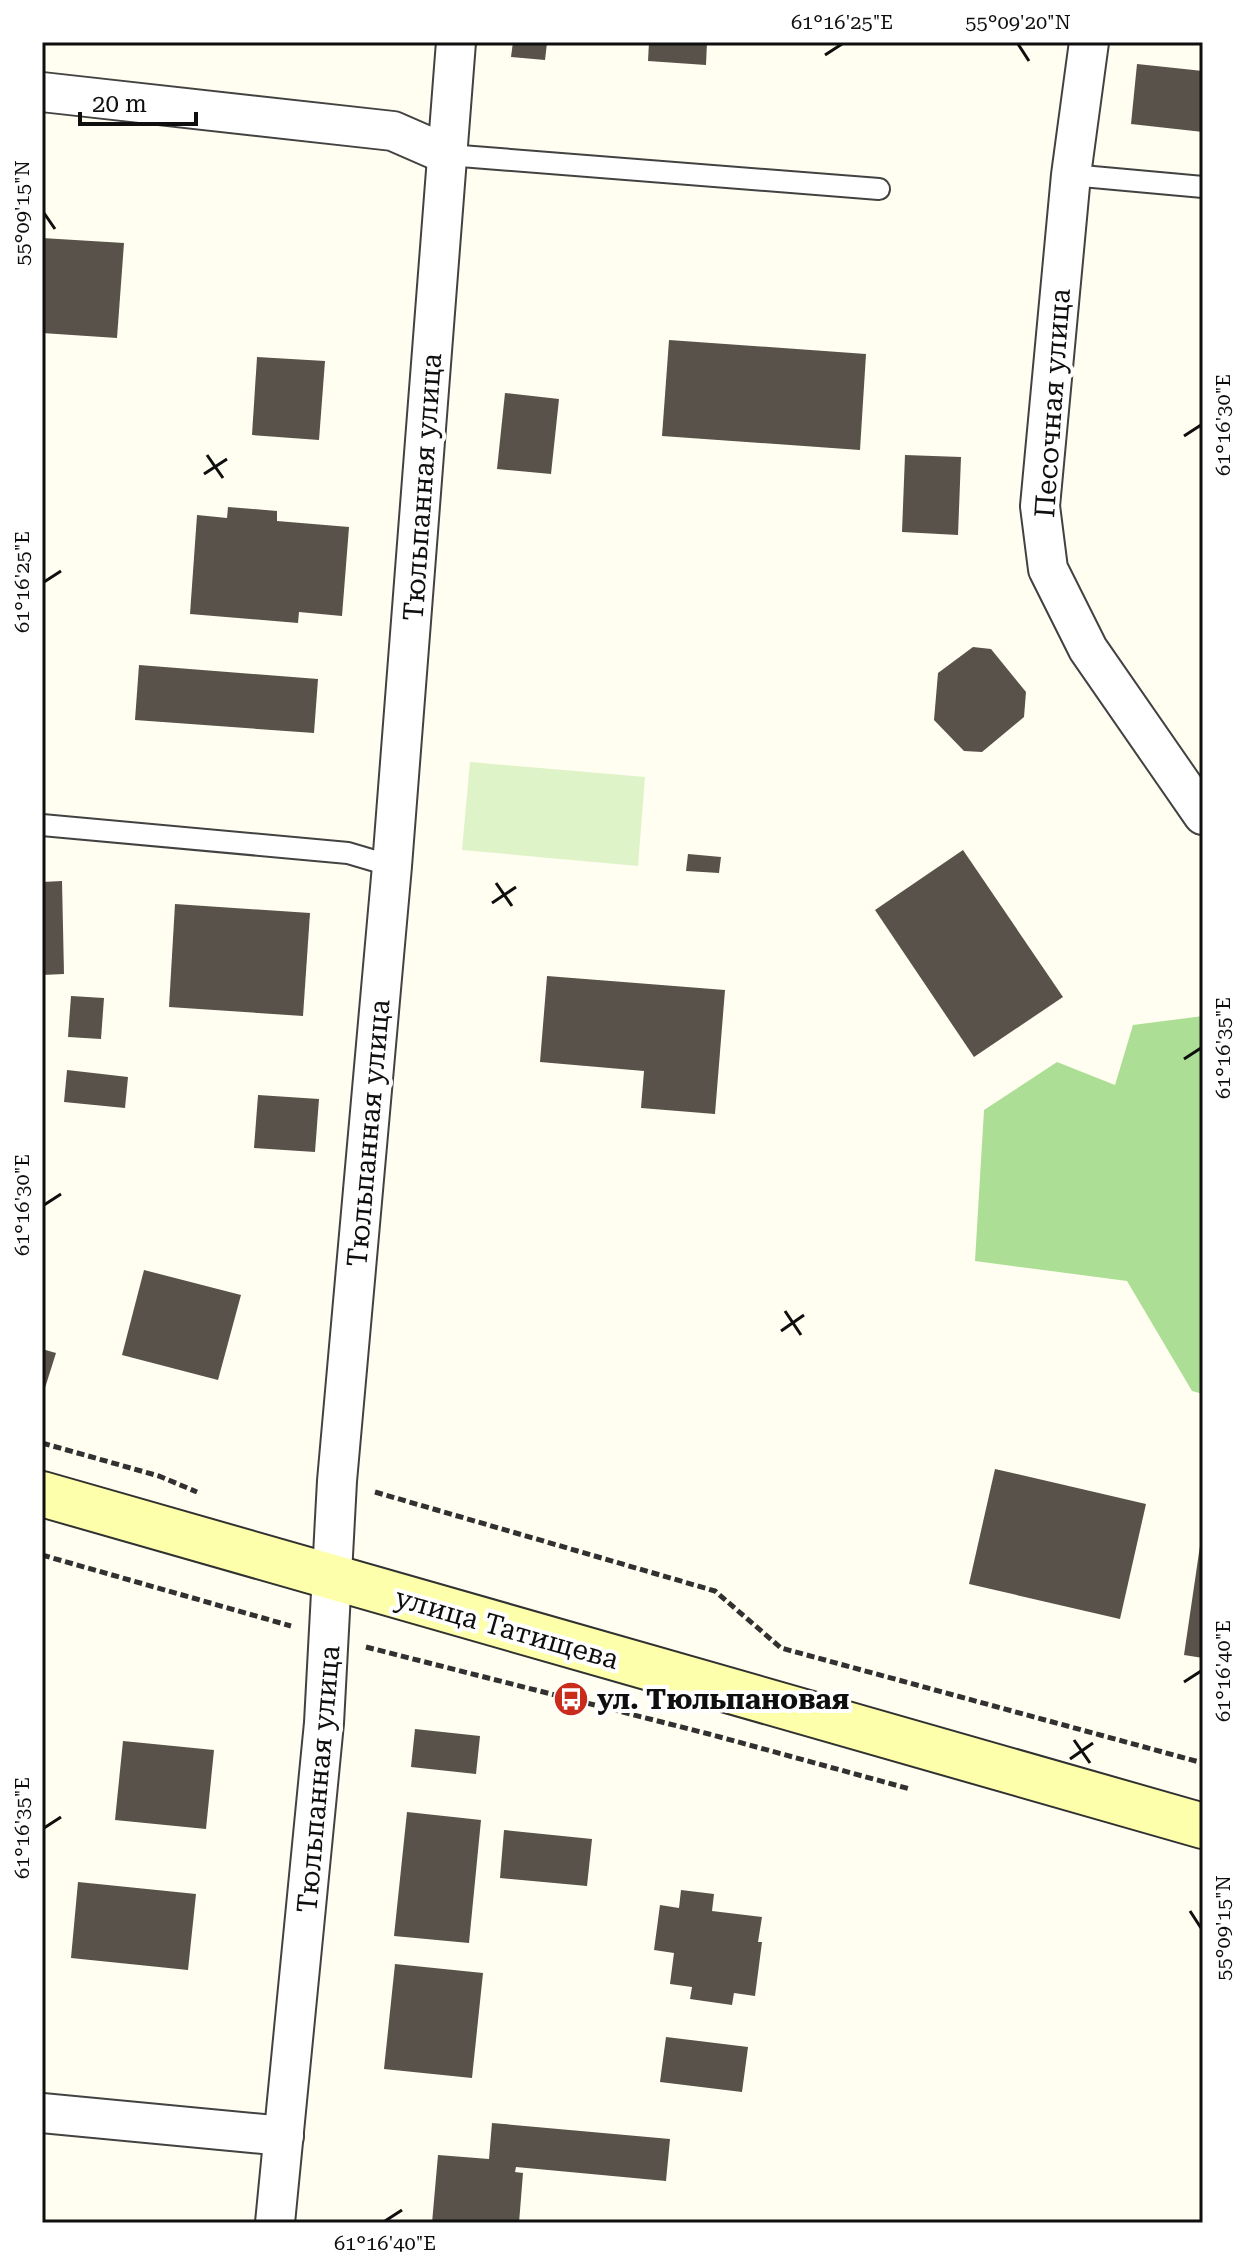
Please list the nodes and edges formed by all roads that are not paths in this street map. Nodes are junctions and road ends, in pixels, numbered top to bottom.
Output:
1 (456, 42) edge
2 (1089, 42) edge
3 (42, 92) edge
4 (448, 155) junction
5 (1071, 175) junction
6 (1203, 187) edge
7 (879, 189) dead end
8 (1203, 815) edge
9 (42, 825) edge
10 (392, 866) junction
11 (42, 1494) edge
12 (331, 1578) junction
13 (1203, 1826) edge
14 (42, 2113) edge
15 (284, 2136) junction
16 (275, 2223) edge

1 - 4 street, Тюльпанная улица
2 - 5 street, Песочная улица
3 - 4 street
4 - 7 lane
4 - 10 street, Тюльпанная улица
5 - 6 lane
5 - 8 street, Песочная улица
9 - 10 lane
10 - 12 street, Тюльпанная улица
11 - 12 street, улица Татищева
12 - 13 street, улица Татищева
12 - 15 street, Тюльпанная улица
14 - 15 street
15 - 16 street, Тюльпанная улица

